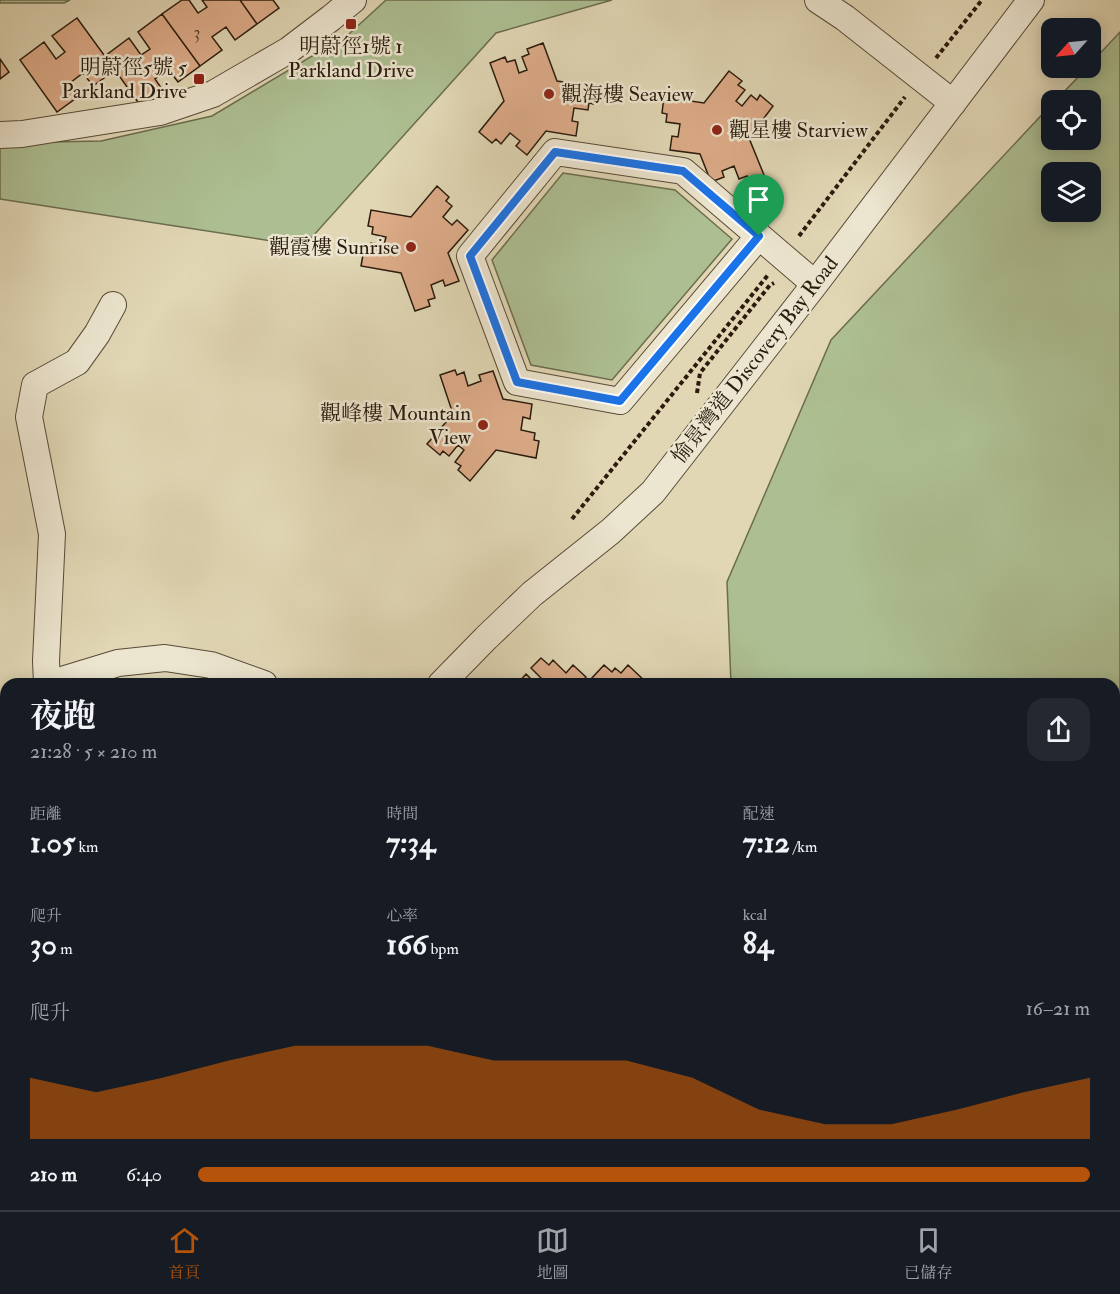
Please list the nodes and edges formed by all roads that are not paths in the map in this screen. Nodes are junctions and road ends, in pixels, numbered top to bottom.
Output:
1 (352, 0) edge
2 (818, 0) edge
3 (1031, 0) edge
4 (953, 103) junction
5 (0, 135) edge
6 (759, 236) junction
7 (815, 284) junction
8 (113, 305) dead end
9 (48, 678) edge
10 (68, 678) edge
11 (247, 678) edge
12 (447, 678) edge

1 - 5 street
2 - 4 street
3 - 4 street, 愉景灣道 Discovery Bay Road
4 - 7 street, 愉景灣道 Discovery Bay Road
6 - 6 street
6 - 7 street
7 - 12 street, 愉景灣道 Discovery Bay Road
8 - 9 street
10 - 11 street

